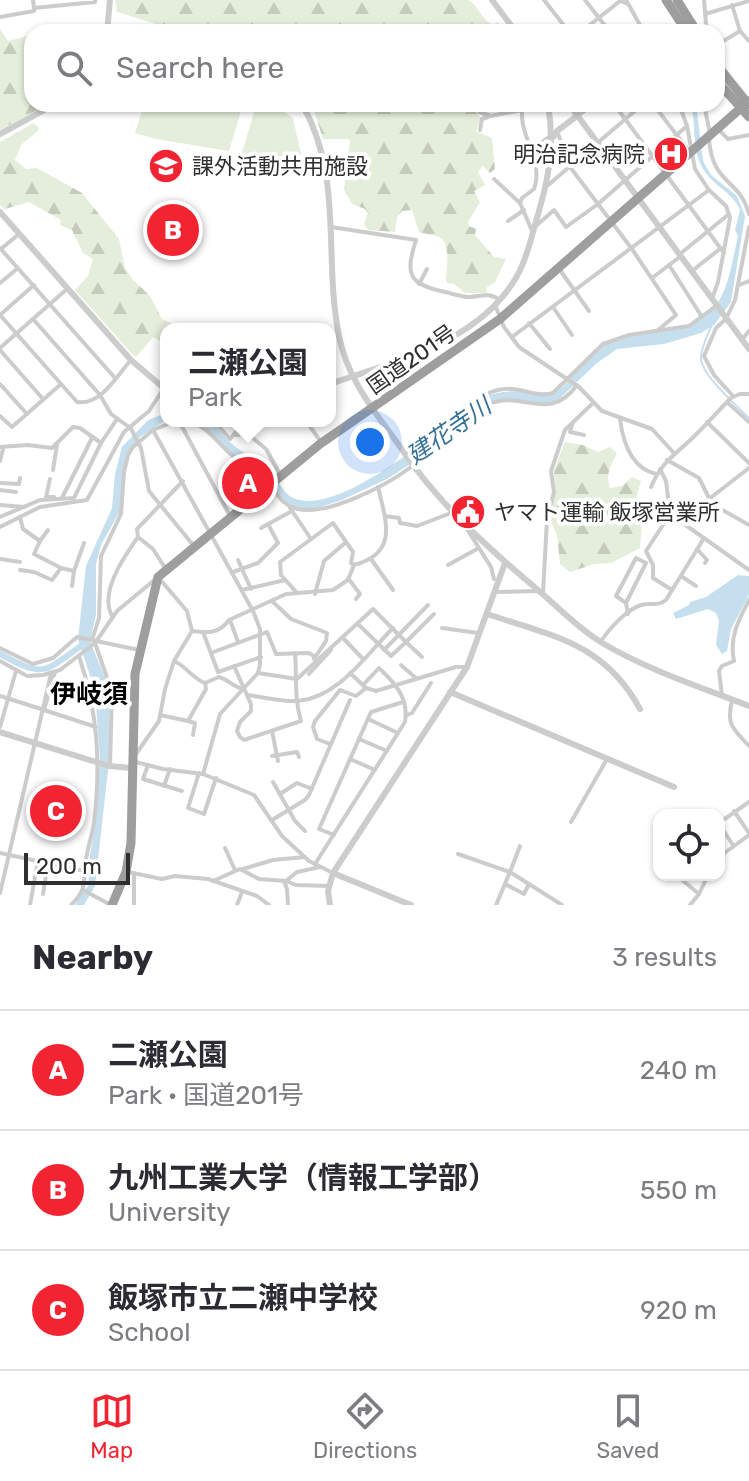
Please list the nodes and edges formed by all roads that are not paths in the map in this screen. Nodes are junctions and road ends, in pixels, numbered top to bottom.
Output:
1 (33, 0) edge
2 (95, 0) edge
3 (110, 0) edge
4 (492, 0) edge
5 (544, 0) edge
6 (585, 0) edge
7 (670, 0) edge
8 (704, 0) edge
9 (749, 1) edge
10 (627, 2) edge
11 (732, 5) junction
12 (34, 8) junction
13 (705, 14) junction
14 (0, 17) edge
15 (600, 18) junction
16 (108, 24) edge
17 (510, 24) edge
18 (563, 24) edge
19 (592, 24) edge
20 (604, 24) edge
21 (639, 24) edge
22 (688, 24) edge
23 (706, 24) edge
24 (740, 31) junction
25 (725, 40) edge
26 (749, 41) edge
27 (725, 75) edge
28 (725, 81) edge
29 (725, 91) edge
30 (725, 97) edge
31 (748, 105) edge
32 (737, 111) junction
33 (40, 112) edge
34 (305, 112) edge
35 (479, 112) dead end
36 (505, 112) edge
37 (522, 112) edge
38 (550, 112) edge
39 (574, 112) edge
40 (583, 112) edge
41 (620, 112) edge
42 (633, 112) edge
43 (659, 112) edge
44 (682, 112) edge
45 (706, 112) edge
46 (491, 116) junction
47 (577, 116) junction
48 (625, 119) junction
49 (749, 120) edge
50 (687, 126) junction
51 (480, 130) dead end
52 (0, 134) edge
53 (554, 135) junction
54 (677, 135) junction
55 (711, 135) junction
56 (749, 135) edge
57 (598, 143) junction
58 (531, 150) junction
59 (692, 152) junction
60 (653, 156) junction
61 (570, 167) junction
62 (666, 174) junction
63 (494, 179) dead end
64 (625, 181) junction
65 (545, 188) junction
66 (709, 190) junction
67 (638, 199) junction
68 (520, 203) junction
69 (598, 204) junction
70 (689, 205) junction
71 (524, 210) junction
72 (0, 212) edge
73 (749, 212) edge
74 (729, 214) junction
75 (508, 221) dead end
76 (611, 222) junction
77 (331, 227) junction
78 (749, 227) edge
79 (660, 228) junction
80 (534, 230) junction
81 (708, 231) junction
82 (19, 234) junction
83 (0, 249) edge
84 (632, 249) junction
85 (722, 250) junction
86 (681, 255) junction
87 (669, 265) junction
88 (18, 268) junction
89 (558, 268) junction
90 (427, 269) dead end
91 (692, 271) junction
92 (652, 278) junction
93 (749, 281) edge
94 (0, 283) edge
95 (419, 284) junction
96 (34, 285) junction
97 (739, 285) junction
98 (68, 289) junction
99 (575, 291) junction
100 (498, 302) junction
101 (714, 303) junction
102 (50, 304) junction
103 (553, 307) junction
104 (589, 311) dead end
105 (676, 315) junction
106 (702, 318) junction
107 (726, 318) junction
108 (33, 319) junction
109 (500, 319) junction
110 (529, 323) junction
111 (684, 327) junction
112 (749, 331) edge
113 (657, 332) junction
114 (16, 333) junction
115 (572, 335) dead end
116 (512, 337) junction
117 (742, 340) junction
118 (439, 345) junction
119 (0, 349) edge
120 (550, 349) dead end
121 (749, 349) edge
122 (447, 356) junction
123 (131, 360) junction
124 (352, 377) junction
125 (115, 378) junction
126 (567, 378) junction
127 (336, 382) edge
128 (0, 384) edge
129 (61, 384) junction
130 (160, 385) edge
131 (576, 385) junction
132 (749, 394) edge
133 (100, 395) junction
134 (160, 396) edge
135 (733, 396) junction
136 (43, 399) junction
137 (727, 402) junction
138 (593, 403) junction
139 (371, 409) junction
140 (27, 414) junction
141 (0, 416) edge
142 (117, 419) junction
143 (620, 419) junction
144 (573, 422) junction
145 (707, 422) junction
146 (749, 422) edge
147 (130, 427) junction
148 (161, 427) edge
149 (180, 427) edge
150 (201, 427) edge
151 (219, 427) edge
152 (242, 427) edge
153 (310, 427) edge
154 (153, 430) junction
155 (235, 435) junction
156 (584, 435) dead end
157 (92, 438) junction
158 (139, 442) junction
159 (101, 443) junction
160 (321, 443) junction
161 (57, 445) junction
162 (1, 448) edge
163 (673, 452) junction
164 (405, 455) junction
165 (667, 460) junction
166 (0, 461) edge
167 (412, 465) junction
168 (749, 466) edge
169 (53, 470) dead end
170 (658, 471) junction
171 (20, 478) dead end
172 (50, 479) dead end
173 (183, 481) junction
174 (275, 481) junction
175 (0, 483) edge
176 (378, 487) junction
177 (651, 487) dead end
178 (0, 490) edge
179 (16, 492) dead end
180 (62, 498) junction
181 (709, 499) junction
182 (159, 504) junction
183 (0, 505) edge
184 (24, 507) junction
185 (290, 509) junction
186 (451, 513) junction
187 (670, 514) junction
188 (230, 516) junction
189 (385, 516) junction
190 (0, 517) edge
191 (20, 517) junction
192 (268, 524) junction
193 (749, 525) edge
194 (466, 526) junction
195 (0, 527) edge
196 (261, 528) dead end
197 (48, 530) dead end
198 (210, 533) junction
199 (138, 537) junction
200 (704, 538) junction
201 (311, 539) junction
202 (40, 541) junction
203 (346, 542) junction
204 (84, 543) dead end
205 (194, 546) junction
206 (478, 549) junction
207 (697, 549) junction
208 (0, 559) edge
209 (371, 559) junction
210 (238, 560) dead end
211 (20, 562) dead end
212 (505, 563) junction
213 (705, 563) dead end
214 (354, 565) junction
215 (448, 565) dead end
216 (61, 568) junction
217 (241, 569) junction
218 (20, 570) dead end
219 (749, 570) edge
220 (74, 571) junction
221 (232, 573) junction
222 (162, 574) junction
223 (681, 576) junction
224 (348, 578) junction
225 (494, 579) dead end
226 (285, 580) junction
227 (72, 586) dead end
228 (696, 586) dead end
229 (251, 589) junction
230 (242, 590) junction
231 (393, 590) dead end
232 (672, 591) junction
233 (494, 592) junction
234 (297, 593) junction
235 (541, 593) junction
236 (315, 594) junction
237 (356, 599) dead end
238 (749, 600) edge
239 (273, 602) junction
240 (626, 603) junction
241 (428, 605) dead end
242 (253, 611) junction
243 (434, 614) dead end
244 (487, 614) junction
245 (628, 614) junction
246 (112, 616) junction
247 (230, 620) junction
248 (358, 624) junction
249 (393, 628) junction
250 (442, 628) dead end
251 (192, 631) junction
252 (203, 632) junction
253 (481, 633) junction
254 (260, 634) junction
255 (399, 635) junction
256 (343, 638) junction
257 (93, 642) junction
258 (238, 642) junction
259 (406, 642) junction
260 (600, 642) junction
261 (378, 644) junction
262 (335, 646) junction
263 (0, 648) edge
264 (139, 650) junction
265 (384, 650) junction
266 (211, 653) junction
267 (295, 653) junction
268 (80, 654) junction
269 (261, 657) junction
270 (315, 657) junction
271 (422, 657) dead end
272 (363, 659) junction
273 (0, 661) edge
274 (174, 661) junction
275 (311, 664) junction
276 (401, 665) dead end
277 (234, 666) junction
278 (467, 667) junction
279 (17, 671) junction
280 (53, 673) junction
281 (258, 673) junction
282 (350, 673) junction
283 (309, 674) dead end
284 (297, 679) junction
285 (417, 679) junction
286 (205, 683) junction
287 (431, 683) dead end
288 (364, 686) junction
289 (398, 686) junction
290 (243, 689) junction
291 (450, 692) junction
292 (247, 695) junction
293 (722, 695) junction
294 (0, 696) edge
295 (8, 699) junction
296 (732, 699) junction
297 (350, 700) dead end
298 (295, 701) junction
299 (404, 702) junction
300 (749, 706) edge
301 (640, 709) dead end
302 (43, 710) junction
303 (160, 715) junction
304 (406, 715) junction
305 (368, 719) junction
306 (188, 721) junction
307 (96, 727) junction
308 (0, 729) edge
309 (272, 731) junction
310 (399, 733) junction
311 (193, 735) dead end
312 (359, 739) junction
313 (35, 743) junction
314 (330, 744) junction
315 (749, 746) edge
316 (387, 751) junction
317 (299, 757) dead end
318 (350, 759) junction
319 (607, 759) junction
320 (98, 762) junction
321 (131, 764) junction
322 (148, 765) junction
323 (110, 766) junction
324 (170, 769) junction
325 (375, 770) junction
326 (201, 773) junction
327 (216, 778) junction
328 (273, 782) dead end
329 (164, 786) junction
330 (674, 787) dead end
331 (312, 789) junction
332 (182, 791) dead end
333 (280, 794) junction
334 (749, 802) edge
335 (289, 810) junction
336 (734, 811) junction
337 (725, 818) edge
338 (272, 820) junction
339 (571, 822) dead end
340 (305, 831) dead end
341 (725, 833) edge
342 (749, 834) edge
343 (334, 835) junction
344 (520, 846) dead end
345 (733, 846) junction
346 (225, 848) dead end
347 (725, 852) edge
348 (0, 853) edge
349 (458, 854) dead end
350 (9, 855) junction
351 (305, 857) junction
352 (38, 861) junction
353 (48, 863) junction
354 (317, 866) junction
355 (243, 869) junction
356 (235, 870) junction
357 (84, 871) junction
358 (130, 872) junction
359 (510, 872) junction
360 (333, 873) junction
361 (213, 881) junction
362 (285, 881) junction
363 (683, 881) edge
364 (705, 881) edge
365 (530, 883) junction
366 (505, 884) junction
367 (329, 886) junction
368 (84, 891) junction
369 (242, 891) junction
370 (0, 893) edge
371 (43, 894) dead end
372 (699, 894) junction
373 (554, 903) edge
374 (30, 905) edge
375 (71, 905) edge
376 (112, 905) edge
377 (134, 905) edge
378 (237, 905) edge
379 (269, 905) edge
380 (288, 905) edge
381 (330, 905) edge
382 (411, 905) edge
383 (496, 905) edge
384 (562, 905) edge
385 (690, 905) edge

1 - 12 street
2 - 12 street
3 - 16 street
4 - 17 street
5 - 18 street
6 - 15 street
7 - 22 highway
8 - 13 street
9 - 11 street
10 - 15 street
10 - 21 street
11 - 13 street
11 - 24 street
12 - 14 street
13 - 23 street
15 - 19 street
15 - 20 street
24 - 25 street
24 - 26 street
27 - 31 highway
28 - 31 highway
29 - 49 highway
30 - 32 highway
31 - 32 highway, 国道201号
32 - 49 highway
32 - 55 highway, 国道201号
33 - 52 street
34 - 77 street
35 - 46 street
36 - 46 street
37 - 58 street
38 - 53 street
39 - 47 street
40 - 47 street
41 - 48 street
42 - 48 street
43 - 54 street
44 - 50 street
45 - 55 street
46 - 51 street
47 - 53 street
47 - 57 street
48 - 57 street
48 - 60 street
50 - 54 street
50 - 59 street
53 - 58 street
53 - 61 street
53 - 65 street
54 - 59 street
54 - 60 street
55 - 56 street
55 - 59 highway, 国道201号
55 - 73 street
57 - 61 street
57 - 64 street
58 - 68 street
59 - 62 highway, 国道201号
59 - 66 street
60 - 62 street
60 - 64 street
61 - 65 street
61 - 69 street
62 - 67 highway, 国道201号
62 - 70 street
63 - 68 street
64 - 67 street
64 - 69 street
65 - 80 street
66 - 70 street
66 - 74 street
67 - 76 highway, 国道201号
67 - 79 street
68 - 71 street
69 - 76 street
69 - 80 street
70 - 79 street
70 - 81 street
71 - 75 street
71 - 80 street
72 - 82 street
74 - 81 street
74 - 85 street
76 - 84 street
76 - 89 highway, 国道201号
77 - 95 street
77 - 124 street
78 - 97 street
79 - 84 street
79 - 86 street
80 - 100 street
81 - 85 street
81 - 86 street
82 - 83 street
82 - 98 street
83 - 88 street
84 - 92 street
84 - 99 street
85 - 91 street
85 - 101 street
86 - 87 street
86 - 91 street
87 - 92 street
87 - 106 street
88 - 94 street
88 - 96 street
89 - 99 street
89 - 109 highway, 国道201号
90 - 95 street
91 - 101 street
92 - 105 street
93 - 97 street
95 - 100 street
96 - 102 street
96 - 114 street
97 - 107 street
98 - 102 street
98 - 123 street
99 - 103 street
99 - 104 street
100 - 109 street
100 - 118 street
101 - 106 street
101 - 107 street
102 - 108 street
102 - 125 street
103 - 110 street
103 - 115 street
105 - 111 street
105 - 113 street
106 - 111 street
107 - 117 street
107 - 135 street
108 - 114 street
108 - 133 street
109 - 116 street
109 - 122 highway, 国道201号
110 - 116 street
110 - 120 street
111 - 113 street
112 - 117 street
113 - 126 street
114 - 119 street
114 - 129 street
116 - 126 street
117 - 121 street
118 - 122 street
118 - 124 street
119 - 136 street
122 - 139 highway, 国道201号
123 - 125 street
123 - 130 street
124 - 127 street
124 - 139 street
125 - 133 street
126 - 131 street
126 - 164 street
128 - 140 street
129 - 133 street
129 - 136 street
131 - 138 street
131 - 167 street
132 - 135 street
133 - 142 street
134 - 147 street
135 - 137 street
136 - 140 street
137 - 145 street
137 - 146 street
138 - 143 street
138 - 144 street
139 - 160 highway, 国道201号
139 - 164 street
140 - 141 street
142 - 147 street
142 - 159 street
143 - 163 street
143 - 170 street
144 - 156 street
144 - 235 street
145 - 163 street
145 - 168 street
147 - 158 street
147 - 191 street
148 - 154 street
149 - 188 street
150 - 174 street
151 - 155 street
152 - 155 street
153 - 160 street
154 - 158 street
154 - 173 street
155 - 174 street
157 - 159 street
157 - 161 street
157 - 180 street
158 - 182 street
158 - 257 street
159 - 180 street
160 - 174 highway, 国道201号
161 - 162 street
161 - 169 street
162 - 166 street
163 - 165 street
164 - 167 street
165 - 170 street
165 - 181 street
167 - 176 street
167 - 186 street
168 - 181 street
170 - 177 street
170 - 187 street
171 - 175 street
172 - 180 street
173 - 182 street
173 - 198 street
174 - 185 street
174 - 188 highway, 国道201号
176 - 185 street
176 - 189 street
178 - 179 street
180 - 184 street
181 - 193 street
182 - 199 street
182 - 205 street
183 - 184 street
184 - 190 street
185 - 192 street
185 - 201 street
186 - 189 street
186 - 194 street
187 - 200 street
187 - 232 street
188 - 198 highway, 国道201号
189 - 209 street
191 - 195 street
191 - 202 street
192 - 196 street
192 - 217 street
194 - 206 street
194 - 212 street
197 - 202 street
198 - 205 highway, 国道201号
198 - 221 street
199 - 222 street
199 - 246 street
200 - 207 street
200 - 219 street
201 - 203 street
201 - 226 street
202 - 216 street
203 - 214 street
203 - 236 street
204 - 220 street
205 - 222 highway, 国道201号
206 - 215 street
206 - 225 street
207 - 213 street
207 - 223 street
208 - 211 street
209 - 214 street
209 - 231 street
210 - 217 street
212 - 233 street
212 - 235 street
214 - 224 street
216 - 218 street
216 - 220 street
217 - 221 street
217 - 229 street
220 - 227 street
221 - 230 street
222 - 246 street
222 - 251 street
222 - 264 highway
223 - 228 street
223 - 232 street
224 - 236 street
224 - 237 street
226 - 229 street
226 - 234 street
229 - 230 street
230 - 242 street
232 - 245 street
233 - 235 street
233 - 244 street
234 - 236 street
234 - 239 street
235 - 260 street
238 - 293 street
239 - 242 street
239 - 270 street
240 - 240 street
240 - 245 street
241 - 255 street
242 - 247 street
242 - 254 street
243 - 259 street
244 - 253 street
244 - 301 street
245 - 260 street
246 - 257 street
247 - 252 street
247 - 258 street
248 - 249 street
248 - 256 street
248 - 261 street
249 - 255 street
249 - 261 street
250 - 253 street
251 - 252 street
251 - 274 street
252 - 266 street
253 - 278 street
254 - 258 street
254 - 267 street
254 - 269 street
255 - 259 street
255 - 265 street
256 - 262 street
256 - 272 street
257 - 263 street
257 - 264 street
257 - 268 street
257 - 323 street
258 - 266 street
259 - 265 street
259 - 271 street
260 - 293 street
261 - 265 street
261 - 272 street
262 - 275 street
262 - 283 street
264 - 321 highway
266 - 277 street
267 - 270 street
267 - 284 street
268 - 280 street
268 - 307 street
269 - 277 street
269 - 281 street
270 - 275 street
272 - 282 street
273 - 279 street
274 - 286 street
274 - 303 street
275 - 284 street
276 - 285 street
277 - 290 street
278 - 285 street
278 - 291 street
279 - 280 street
279 - 295 street
280 - 302 street
281 - 284 street
281 - 290 street
282 - 288 street
282 - 298 street
284 - 298 street
285 - 289 street
286 - 290 street
286 - 306 street
287 - 304 street
288 - 289 street
288 - 289 street
288 - 314 street
289 - 299 street
290 - 292 street
290 - 326 street
291 - 319 street
291 - 360 street
292 - 298 street
292 - 309 street
293 - 296 street
294 - 295 street
295 - 302 street
295 - 308 street
296 - 300 street
296 - 315 street
297 - 314 street
298 - 309 street
299 - 304 street
299 - 305 street
302 - 307 street
302 - 313 street
303 - 306 street
303 - 321 street
304 - 310 street
305 - 310 street
305 - 312 street
306 - 311 street
307 - 320 street
308 - 313 street
309 - 317 street
310 - 316 street
312 - 316 street
312 - 318 street
313 - 320 street
313 - 350 street
314 - 331 street
316 - 325 street
318 - 325 street
318 - 343 street
319 - 330 street
319 - 339 street
320 - 323 street
320 - 357 street
321 - 322 street
321 - 323 street
321 - 358 highway
322 - 324 street
322 - 329 street
324 - 326 street
324 - 329 street
325 - 343 street
326 - 327 street
326 - 327 street
327 - 338 street
328 - 333 street
329 - 332 street
331 - 333 street
331 - 335 street
333 - 335 street
334 - 336 street
335 - 338 street
335 - 340 street
336 - 337 street
336 - 342 street
338 - 351 street
341 - 345 street
342 - 345 street
343 - 354 street
344 - 359 street
345 - 347 street
346 - 356 street
348 - 350 street
349 - 359 street
350 - 352 street
350 - 370 street
351 - 354 street
351 - 355 street
352 - 353 street
352 - 374 street
353 - 357 street
353 - 371 street
354 - 360 street
354 - 362 street
355 - 356 street
355 - 362 street
356 - 361 street
357 - 368 street
358 - 361 street
358 - 376 highway
358 - 377 street
359 - 365 street
359 - 366 street
360 - 367 street
360 - 382 street
361 - 369 street
362 - 367 street
362 - 380 street
363 - 372 street
364 - 372 street
365 - 366 street
365 - 373 street
366 - 383 street
367 - 381 street
368 - 375 street
368 - 376 street
369 - 378 street
369 - 379 street
372 - 385 street
373 - 384 street

